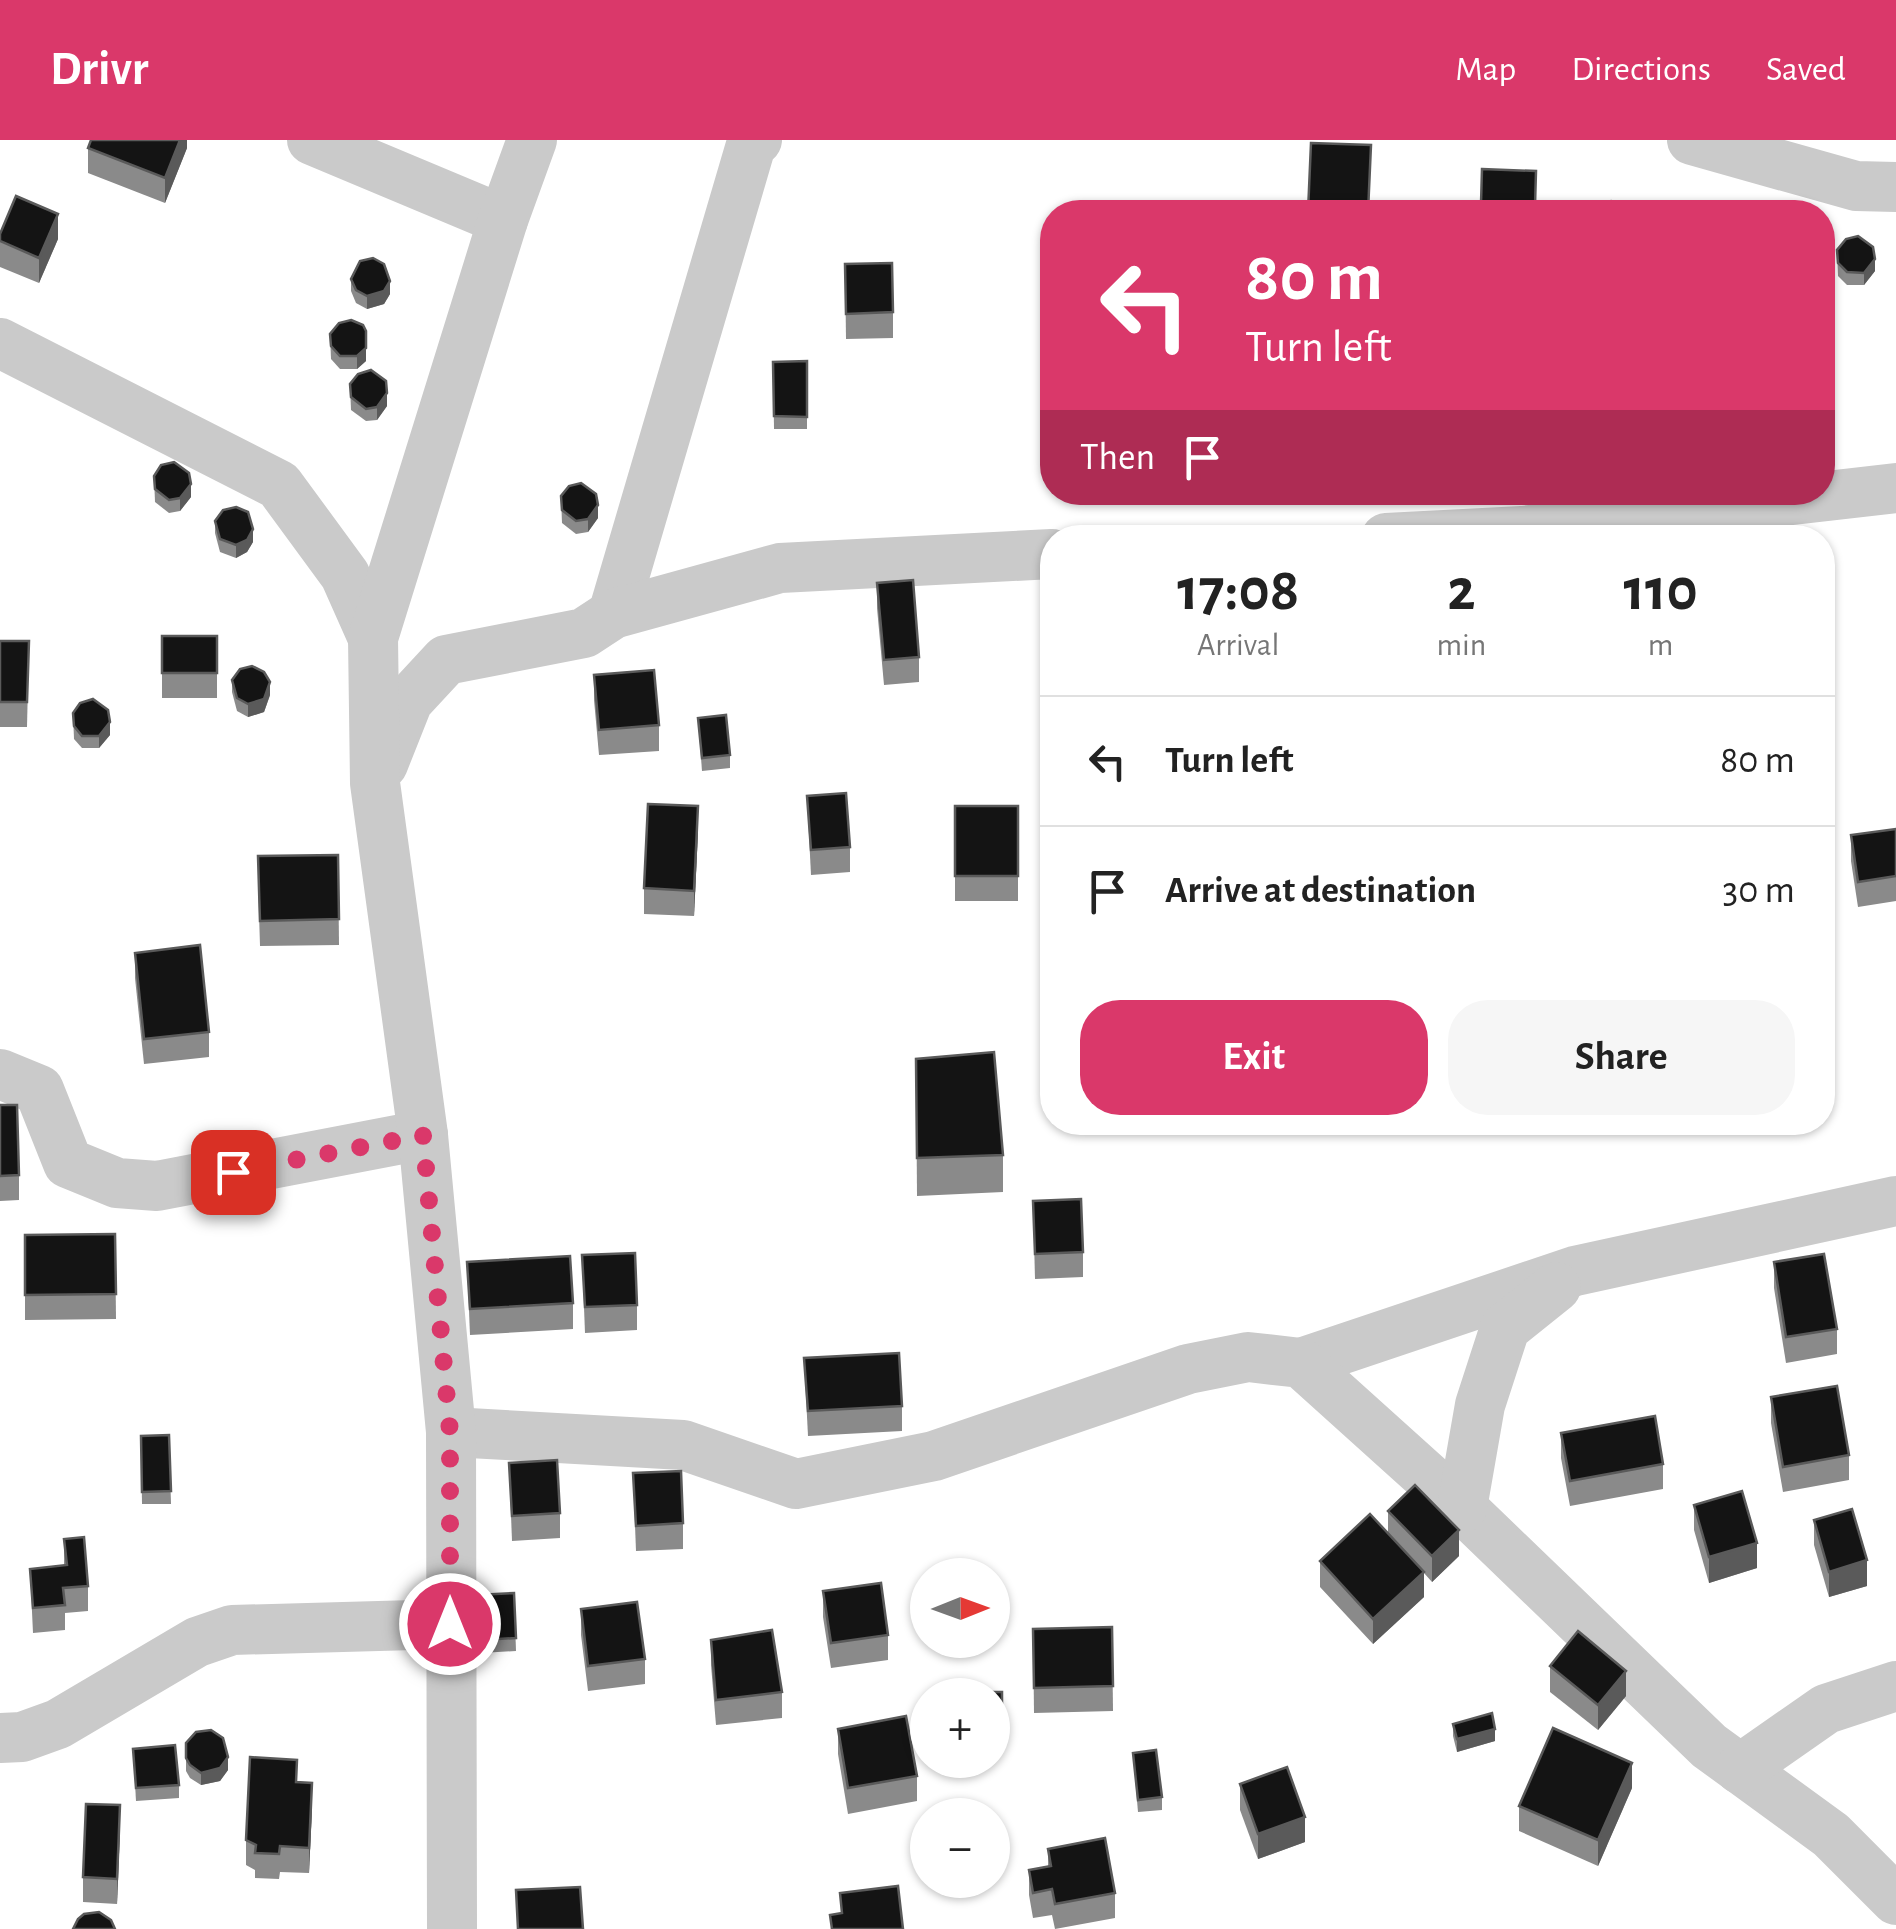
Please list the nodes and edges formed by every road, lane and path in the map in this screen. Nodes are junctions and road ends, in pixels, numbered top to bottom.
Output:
1 (312, 140) edge
2 (532, 140) edge
3 (1692, 140) edge
4 (751, 142) edge
5 (1896, 187) edge
6 (503, 220) junction
7 (0, 343) edge
8 (1896, 488) edge
9 (1835, 495) edge
10 (1745, 505) edge
11 (1567, 525) edge
12 (1040, 555) edge
13 (613, 614) junction
14 (373, 638) junction
15 (376, 783) junction
16 (0, 1074) edge
17 (423, 1135) junction
18 (1896, 1201) edge
19 (1575, 1271) junction
20 (1301, 1364) junction
21 (450, 1432) junction
22 (1462, 1508) junction
23 (450, 1624) junction
24 (1896, 1686) edge
25 (0, 1738) edge
26 (1740, 1769) junction
27 (1896, 1900) edge
28 (452, 1929) edge

1 - 6 street
2 - 6 street
3 - 5 street
4 - 13 street
6 - 14 street
7 - 14 street
8 - 9 street
10 - 11 street
12 - 13 street
13 - 15 street
14 - 15 street
15 - 17 street
16 - 17 street
17 - 21 street
18 - 19 street
19 - 20 street
19 - 22 street
20 - 21 street
20 - 22 street
21 - 23 street
22 - 26 street
23 - 25 street
23 - 28 street
24 - 26 street
26 - 27 street

